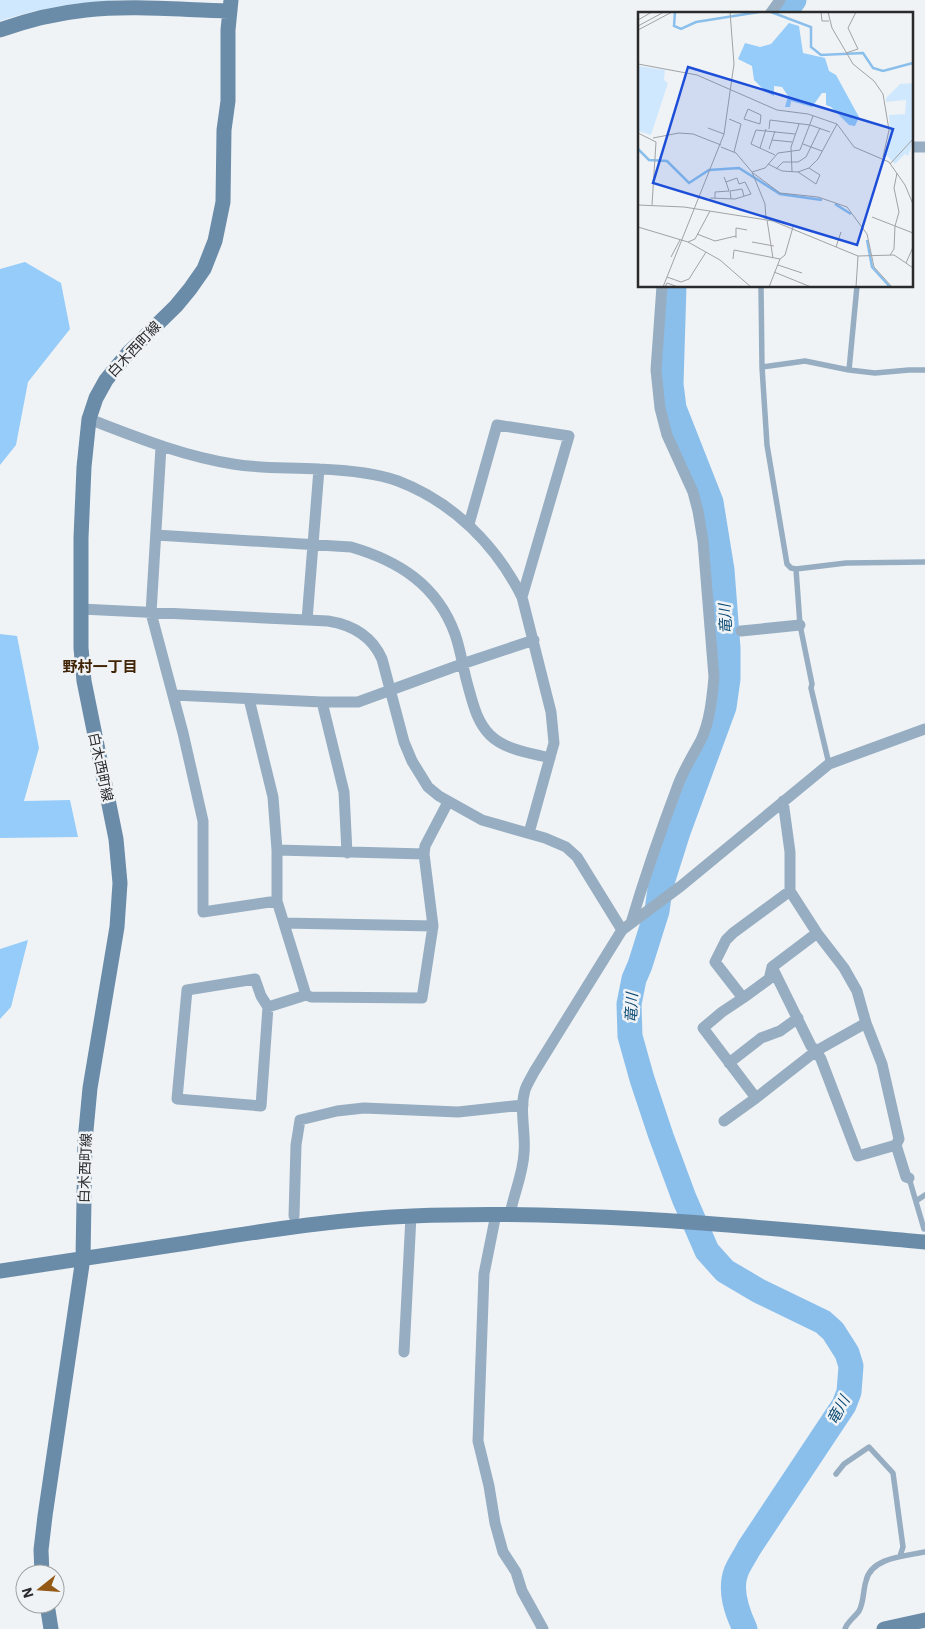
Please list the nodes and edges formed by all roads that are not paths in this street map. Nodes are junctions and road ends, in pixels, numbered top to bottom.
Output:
1 (780, 0) edge
2 (230, 5) edge
3 (771, 12) edge
4 (0, 30) edge
5 (912, 147) edge
6 (925, 147) edge
7 (662, 288) edge
8 (761, 288) edge
9 (857, 288) edge
10 (762, 367) junction
11 (849, 370) junction
12 (925, 370) edge
13 (89, 419) junction
14 (161, 447) junction
15 (319, 469) junction
16 (469, 524) junction
17 (156, 535) junction
18 (314, 544) junction
19 (925, 562) edge
20 (796, 569) junction
21 (522, 597) junction
22 (81, 609) junction
23 (152, 613) junction
24 (308, 620) junction
25 (800, 625) junction
26 (741, 631) dead end
27 (534, 640) junction
28 (462, 664) junction
29 (390, 689) junction
30 (174, 695) junction
31 (249, 699) junction
32 (322, 702) junction
33 (925, 729) edge
34 (550, 758) junction
35 (829, 764) junction
36 (448, 802) junction
37 (783, 802) junction
38 (529, 833) junction
39 (276, 850) junction
40 (347, 853) junction
41 (424, 854) junction
42 (790, 892) junction
43 (277, 901) junction
44 (284, 923) junction
45 (433, 926) junction
46 (627, 926) junction
47 (817, 933) junction
48 (772, 967) junction
49 (306, 994) junction
50 (742, 998) junction
51 (268, 1008) junction
52 (798, 1018) junction
53 (866, 1023) junction
54 (816, 1051) junction
55 (729, 1063) junction
56 (756, 1098) junction
57 (523, 1106) junction
58 (724, 1121) dead end
59 (896, 1145) junction
60 (909, 1178) joint
61 (925, 1195) edge
62 (916, 1201) junction
63 (503, 1214) junction
64 (294, 1216) dead end
65 (411, 1216) junction
66 (924, 1235) edge
67 (83, 1258) junction
68 (0, 1271) edge
69 (404, 1352) dead end
70 (836, 1474) dead end
71 (925, 1552) edge
72 (900, 1556) junction
73 (42, 1564) edge
74 (49, 1614) edge
75 (925, 1620) edge
76 (51, 1629) edge
77 (543, 1629) edge
78 (845, 1629) edge
79 (884, 1629) edge

1 - 3 street
2 - 4 main road
2 - 13 main road, 白木西町線
5 - 6 street
7 - 46 street
8 - 10 lane
9 - 11 lane
10 - 11 lane
10 - 20 lane
11 - 12 lane
13 - 14 street
13 - 22 main road, 白木西町線
14 - 15 street
14 - 17 street
15 - 16 street
15 - 18 street
16 - 21 street
16 - 21 street
17 - 18 street
17 - 23 street
18 - 24 street
18 - 28 street
19 - 20 lane
20 - 25 lane
21 - 27 street
22 - 23 street
22 - 67 main road, 白木西町線
23 - 24 street
23 - 30 street
24 - 29 street
25 - 26 street
25 - 35 lane
27 - 28 street
27 - 34 street
28 - 29 street
28 - 34 street
29 - 32 street
29 - 36 street
30 - 31 street
30 - 43 street
31 - 32 street
31 - 39 street
32 - 40 street
33 - 35 street
34 - 38 street
35 - 37 street
36 - 38 street
36 - 41 street
37 - 42 street
37 - 46 street
38 - 46 street
39 - 40 street
39 - 43 street
40 - 41 street
41 - 45 street
42 - 47 street
42 - 50 street
43 - 44 street
44 - 45 street
44 - 49 street
45 - 49 street
46 - 57 street
47 - 48 street
47 - 53 street
48 - 50 street
48 - 52 street
49 - 51 street
50 - 55 street
51 - 51 street
52 - 54 street
52 - 55 street
53 - 54 street
53 - 59 street
54 - 56 street
54 - 59 street
55 - 56 street
56 - 58 street
57 - 63 street
57 - 64 street
59 - 60 street
60 - 62 lane
61 - 62 lane
62 - 66 lane
63 - 65 main road
63 - 66 main road
63 - 77 street
65 - 67 main road
65 - 69 street
67 - 68 main road
67 - 73 main road, 白木西町線
70 - 72 lane
71 - 72 lane
72 - 78 lane
74 - 76 main road
75 - 79 main road

